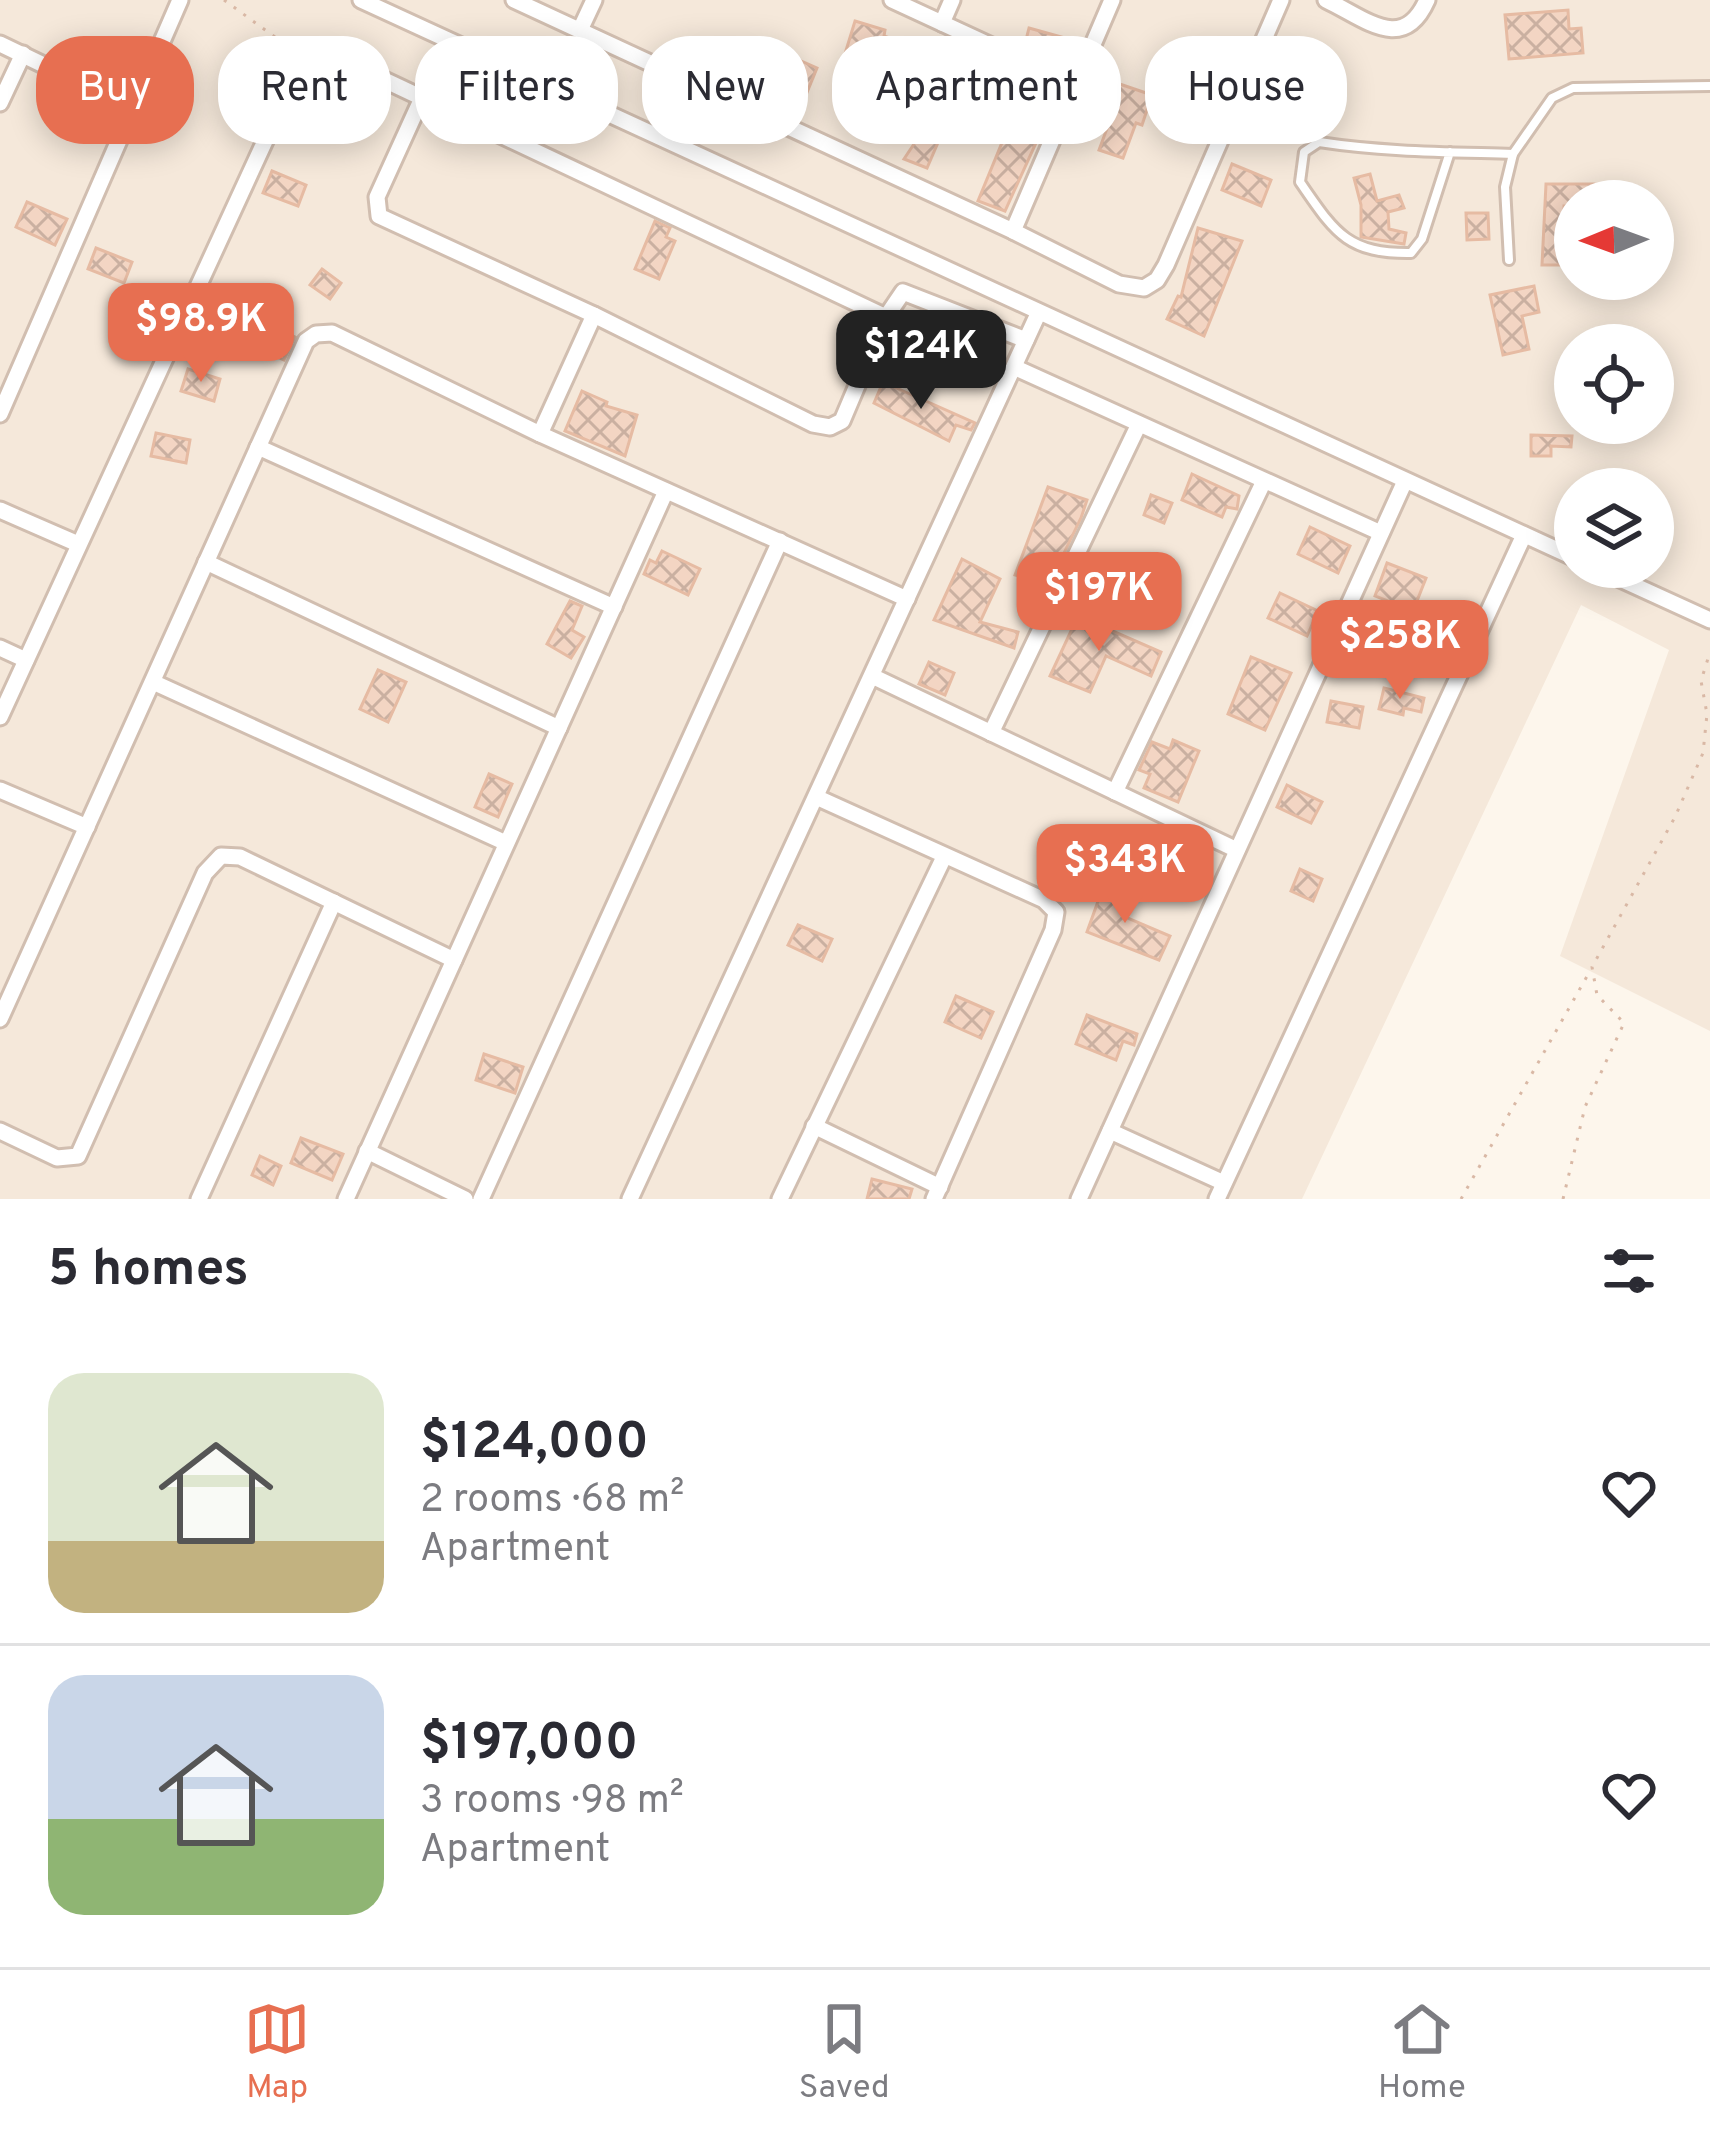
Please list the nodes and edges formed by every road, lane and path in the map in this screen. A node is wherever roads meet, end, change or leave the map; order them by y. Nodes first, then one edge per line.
1 (180, 0) edge
2 (224, 0) edge
3 (361, 0) edge
4 (514, 0) edge
5 (594, 0) edge
6 (892, 0) edge
7 (952, 0) edge
8 (1112, 0) edge
9 (1281, 0) edge
10 (1326, 0) edge
11 (1427, 0) edge
12 (942, 23) junction
13 (580, 30) junction
14 (165, 36) edge
15 (272, 36) edge
16 (970, 36) edge
17 (1097, 36) edge
18 (0, 44) edge
19 (23, 54) junction
20 (36, 60) edge
21 (1710, 86) edge
22 (0, 103) edge
23 (415, 113) edge
24 (120, 144) edge
25 (262, 144) edge
26 (519, 144) edge
27 (1050, 144) edge
28 (1450, 152) junction
29 (1513, 154) junction
30 (1013, 230) junction
31 (1509, 260) dead end
32 (1039, 314) junction
33 (594, 315) junction
34 (886, 317) junction
35 (1026, 340) junction
36 (1014, 367) junction
37 (0, 414) edge
38 (1139, 424) junction
39 (540, 434) junction
40 (258, 447) junction
41 (1264, 481) junction
42 (1405, 481) junction
43 (666, 491) junction
44 (0, 510) edge
45 (1381, 533) junction
46 (1524, 535) junction
47 (781, 541) junction
48 (78, 544) junction
49 (1554, 549) edge
50 (206, 562) junction
51 (1640, 588) edge
52 (907, 599) junction
53 (614, 607) junction
54 (1710, 620) edge
55 (0, 648) edge
56 (1710, 652) edge
57 (26, 661) junction
58 (872, 676) junction
59 (155, 683) junction
60 (0, 717) edge
61 (559, 728) junction
62 (992, 733) junction
63 (0, 790) edge
64 (1115, 792) junction
65 (816, 797) junction
66 (87, 827) junction
67 (506, 843) junction
68 (1237, 850) junction
69 (944, 856) junction
70 (334, 902) junction
71 (454, 960) junction
72 (1592, 967) junction
73 (0, 1019) edge
74 (814, 1126) junction
75 (0, 1131) edge
76 (1110, 1131) junction
77 (368, 1151) junction
78 (1221, 1191) edge
79 (937, 1193) edge
80 (199, 1199) edge
81 (346, 1199) edge
82 (465, 1199) edge
83 (481, 1199) edge
84 (630, 1199) edge
85 (781, 1199) edge
86 (1079, 1199) edge
87 (1461, 1199) edge
88 (1563, 1199) edge

1 - 14 street
2 - 15 path
3 - 32 street
4 - 13 street
5 - 13 street
6 - 12 street
7 - 12 street
8 - 17 street
9 - 30 street
10 - 11 street
12 - 16 street
13 - 30 street
18 - 19 street
19 - 20 street
19 - 22 street
21 - 29 lane
23 - 33 street
24 - 37 street
25 - 48 street
26 - 34 street
27 - 30 street
28 - 28 lane
28 - 29 lane
29 - 31 lane
32 - 35 street
32 - 42 street
33 - 34 street
33 - 39 street
34 - 35 street
35 - 36 street
36 - 38 street
36 - 52 street
38 - 41 street
38 - 62 street
39 - 40 street
39 - 43 street
40 - 50 street
40 - 53 street
41 - 45 street
41 - 64 street
42 - 45 street
42 - 46 street
43 - 47 street
43 - 53 street
44 - 48 street
45 - 68 street
46 - 49 street
46 - 78 street
47 - 52 street
47 - 83 street
48 - 57 street
50 - 59 street
50 - 61 street
51 - 54 street
52 - 58 street
53 - 61 street
55 - 57 street
56 - 72 path
57 - 60 street
58 - 62 street
58 - 65 street
59 - 66 street
59 - 67 street
61 - 67 street
62 - 64 street
63 - 66 street
64 - 68 street
65 - 69 street
65 - 84 street
66 - 73 street
67 - 71 street
68 - 76 street
69 - 74 street
69 - 79 street
70 - 71 street
70 - 75 street
70 - 80 street
71 - 77 street
72 - 87 path
72 - 88 path
74 - 79 street
74 - 85 street
76 - 78 street
76 - 86 street
77 - 81 street
77 - 82 street

